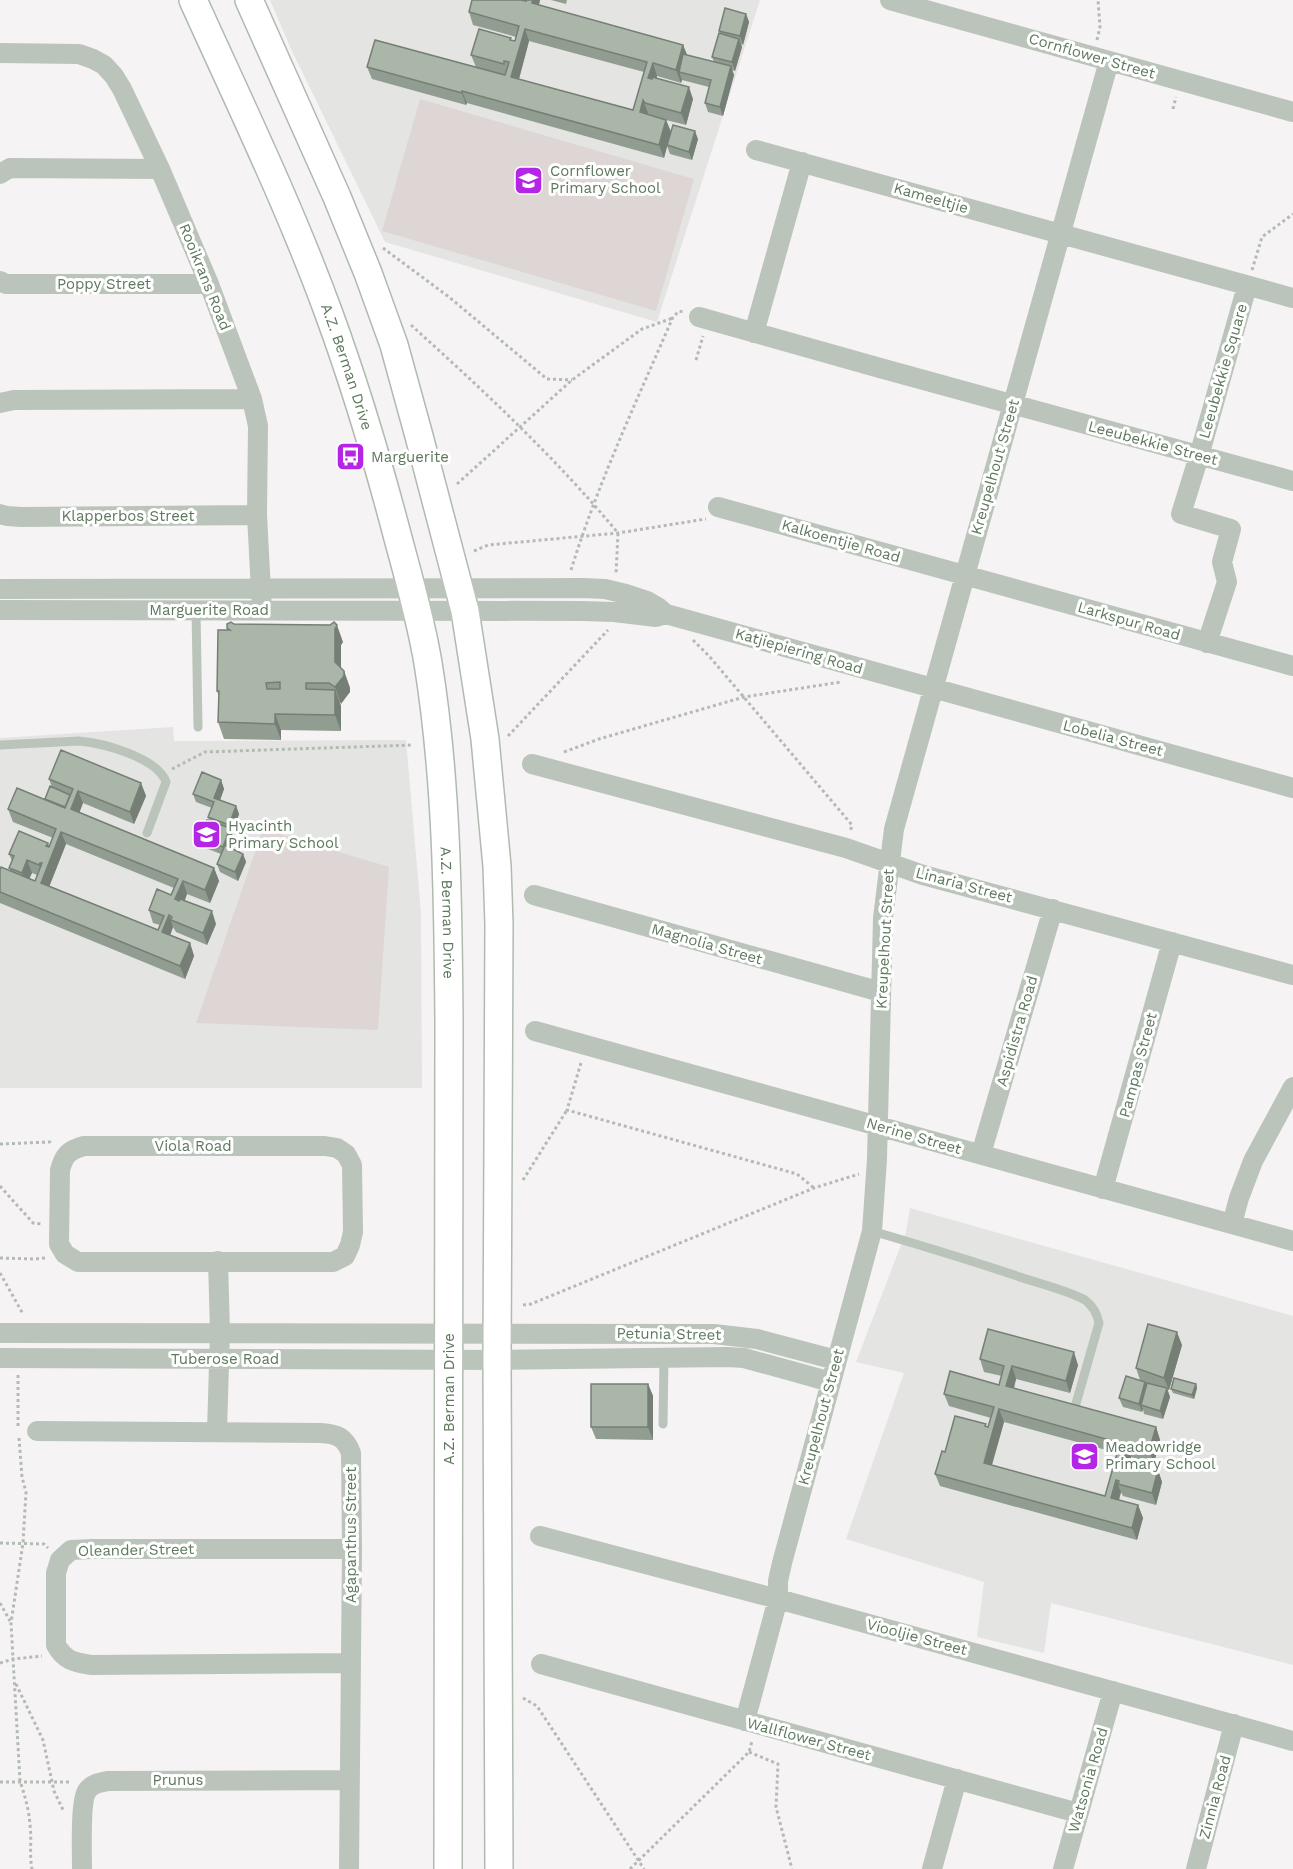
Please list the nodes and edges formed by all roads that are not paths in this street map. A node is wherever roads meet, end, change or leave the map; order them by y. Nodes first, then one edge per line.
1 (193, 0) edge
2 (249, 0) edge
3 (890, 0) edge
4 (0, 53) edge
5 (1101, 58) junction
6 (1293, 112) edge
7 (756, 150) dead end
8 (802, 162) junction
9 (160, 169) junction
10 (0, 174) edge
11 (1061, 234) junction
12 (0, 281) edge
13 (209, 284) junction
14 (1246, 286) junction
15 (1293, 298) edge
16 (704, 318) road end
17 (754, 333) junction
18 (252, 399) junction
19 (0, 403) edge
20 (1012, 404) junction
21 (1199, 456) junction
22 (1293, 481) edge
23 (718, 507) road end
24 (0, 514) edge
25 (257, 515) junction
26 (965, 574) junction
27 (260, 588) junction
28 (0, 589) edge
29 (414, 600) junction
30 (472, 604) junction
31 (0, 610) edge
32 (196, 610) junction
33 (262, 610) junction
34 (666, 614) junction
35 (1207, 643) junction
36 (1293, 666) edge
37 (933, 688) junction
38 (198, 727) dead end
39 (0, 745) edge
40 (532, 764) road end
41 (1293, 788) edge
42 (147, 833) dead end
43 (889, 864) junction
44 (534, 895) dead end
45 (1053, 909) junction
46 (1172, 942) junction
47 (1293, 975) edge
48 (881, 992) junction
49 (535, 1031) dead end
50 (1290, 1098) edge
51 (877, 1125) junction
52 (981, 1154) junction
53 (1103, 1189) junction
54 (1232, 1224) junction
55 (872, 1231) junction
56 (1293, 1241) edge
57 (218, 1261) junction
58 (220, 1332) junction
59 (0, 1333) edge
60 (449, 1346) junction
61 (498, 1346) junction
62 (664, 1357) junction
63 (0, 1358) edge
64 (219, 1359) junction
65 (836, 1360) junction
66 (831, 1382) junction
67 (1075, 1407) edge
68 (663, 1424) dead end
69 (37, 1431) dead end
70 (217, 1431) junction
71 (540, 1536) dead end
72 (352, 1549) junction
73 (778, 1599) junction
74 (350, 1663) junction
75 (541, 1664) dead end
76 (1113, 1691) junction
77 (745, 1721) junction
78 (1234, 1724) junction
79 (1293, 1741) edge
80 (957, 1779) junction
81 (350, 1780) junction
82 (1078, 1813) junction
83 (82, 1869) edge
84 (350, 1869) edge
85 (448, 1869) edge
86 (499, 1869) edge
87 (932, 1869) edge
88 (1063, 1869) edge
89 (1196, 1869) edge

1 - 29 main road, A.Z. Berman Drive
2 - 30 main road
3 - 5 street, Cornflower Street
4 - 9 street, Rooikrans Road
5 - 6 street, Cornflower Street
5 - 11 street, Kreupelhout Street
7 - 8 street, Kameeltjie
8 - 11 street, Kameeltjie
8 - 17 street
9 - 10 street
9 - 13 street, Rooikrans Road
11 - 14 street
11 - 20 street, Kreupelhout Street
12 - 13 street, Poppy Street
13 - 18 street, Rooikrans Road
14 - 15 street
14 - 21 street, Leeubekkie Square
16 - 17 street
17 - 20 street
18 - 19 street
18 - 25 street, Rooikrans Road
20 - 21 street, Leeubekkie Street
20 - 26 street, Kreupelhout Street
21 - 22 street, Leeubekkie Street
21 - 35 street, Leeubekkie Square
23 - 26 street, Kalkoentjie Road
24 - 25 street, Klapperbos Street
25 - 27 street, Rooikrans Road
26 - 35 street, Larkspur Road
26 - 37 street, Kreupelhout Street
27 - 28 street, Marguerite Road
27 - 29 street, Marguerite Road
27 - 33 street, Rooikrans Road
29 - 30 street
29 - 33 street, Marguerite Road
29 - 60 main road, A.Z. Berman Drive
30 - 34 street, Katjiepiering Road
30 - 34 street, Katjiepiering Road
30 - 61 main road
31 - 32 street, Marguerite Road
32 - 33 street, Marguerite Road
32 - 38 lane
34 - 37 street, Katjiepiering Road
35 - 36 street, Larkspur Road
37 - 41 street, Lobelia Street
37 - 43 street, Kreupelhout Street
39 - 42 lane
40 - 43 street, Linaria Street
43 - 45 street, Linaria Street
43 - 48 street, Kreupelhout Street
44 - 48 street, Magnolia Street
45 - 46 street, Linaria Street
45 - 52 street, Aspidistra Road
46 - 47 street, Linaria Street
46 - 53 street, Pampas Street
48 - 51 street, Kreupelhout Street
49 - 51 street, Nerine Street
50 - 54 street
51 - 52 street, Nerine Street
51 - 55 street, Kreupelhout Street
52 - 53 street, Nerine Street
53 - 54 street, Nerine Street
54 - 56 street, Nerine Street
55 - 65 street, Kreupelhout Street
55 - 67 lane
57 - 57 street, Viola Road
57 - 58 street
58 - 59 street, Tuberose Road
58 - 60 street, Tuberose Road
58 - 64 street
60 - 61 street
60 - 61 street
60 - 64 street, Tuberose Road
60 - 85 main road, A.Z. Berman Drive
61 - 62 street, Petunia Street
61 - 65 street, Petunia Street
61 - 86 main road
62 - 66 street, Petunia Street
62 - 68 lane
63 - 64 street, Tuberose Road
64 - 70 street
65 - 66 street, Kreupelhout Street
66 - 73 street, Kreupelhout Street
69 - 70 street, Agapanthus Street
70 - 72 street, Agapanthus Street
71 - 73 street, Viooljie Street
72 - 74 street, Agapanthus Street
72 - 74 street, Oleander Street
73 - 76 street, Viooljie Street
73 - 77 street, Kreupelhout Street
74 - 81 street, Agapanthus Street
75 - 77 street, Wallflower Street
76 - 78 street, Viooljie Street
76 - 82 street, Watsonia Road
77 - 80 street, Wallflower Street
78 - 79 street, Viooljie Street
78 - 89 street, Zinnia Road
80 - 82 street, Wallflower Street
80 - 87 street
81 - 83 street, Prunus
81 - 84 street, Agapanthus Street
82 - 88 street, Watsonia Road

